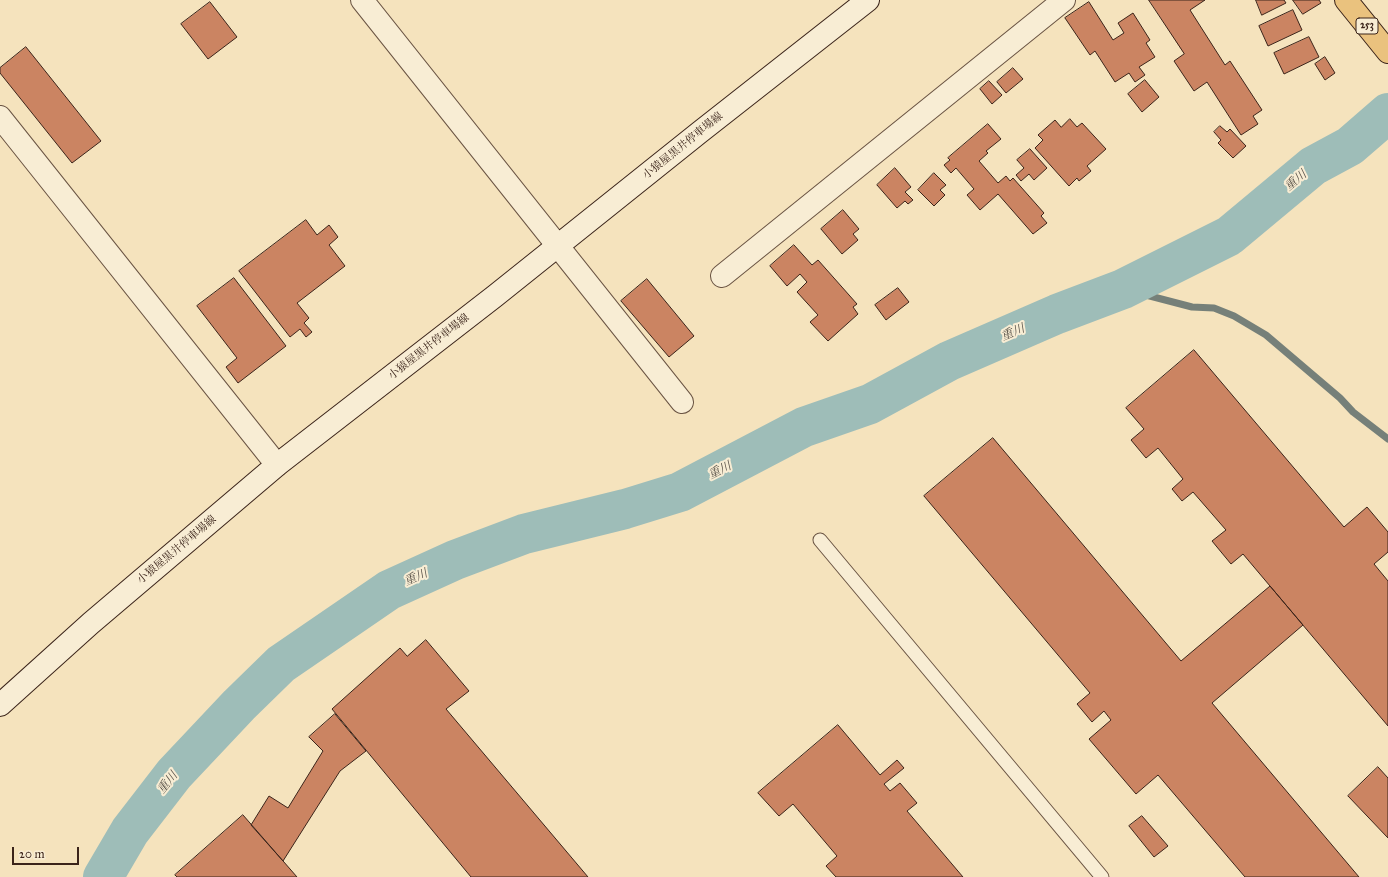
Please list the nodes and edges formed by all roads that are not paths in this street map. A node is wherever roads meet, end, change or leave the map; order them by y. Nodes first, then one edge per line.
1 (362, 0) edge
2 (868, 0) edge
3 (1064, 0) edge
4 (1346, 0) edge
5 (1388, 52) edge
6 (0, 117) edge
7 (558, 246) junction
8 (722, 276) dead end
9 (682, 402) dead end
10 (277, 465) junction
11 (820, 540) dead end
12 (0, 705) edge
13 (1102, 877) edge

1 - 7 street
2 - 7 street, 小猿屋黒井停車場線
3 - 8 street
4 - 5 highway, 253
6 - 10 street
7 - 9 street
7 - 10 street, 小猿屋黒井停車場線
10 - 12 street, 小猿屋黒井停車場線
11 - 13 lane

